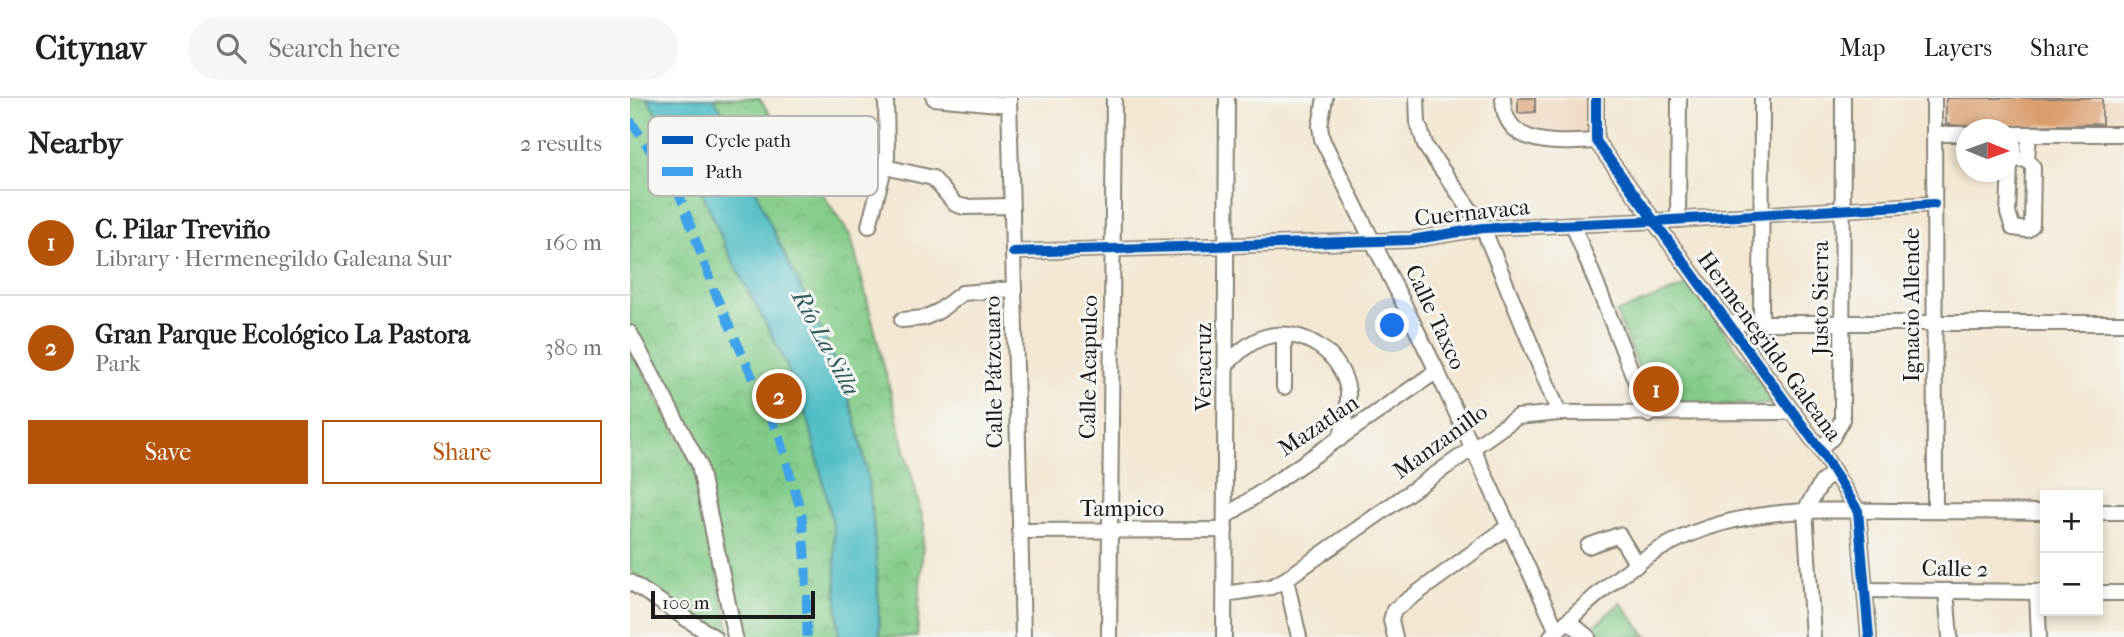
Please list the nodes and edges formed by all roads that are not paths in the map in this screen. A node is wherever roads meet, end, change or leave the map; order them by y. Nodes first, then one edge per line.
1 (886, 98) edge
2 (934, 98) edge
3 (1114, 98) edge
4 (1227, 98) edge
5 (1325, 98) edge
6 (1417, 98) edge
7 (1503, 98) edge
8 (1596, 98) edge
9 (1679, 98) edge
10 (1762, 98) edge
11 (1843, 98) edge
12 (1934, 98) edge
13 (1009, 102) edge
14 (1934, 134) junction
15 (1956, 134) edge
16 (2019, 134) edge
17 (2029, 134) junction
18 (2124, 134) edge
19 (1596, 141) junction
20 (2027, 159) dead end
21 (885, 167) junction
22 (878, 193) edge
23 (877, 196) edge
24 (1934, 204) junction
25 (1011, 206) junction
26 (1843, 209) junction
27 (1761, 214) junction
28 (1678, 220) junction
29 (1655, 222) junction
30 (1573, 225) junction
31 (869, 226) dead end
32 (1483, 228) junction
33 (1375, 242) junction
34 (1227, 246) junction
35 (1113, 249) junction
36 (1013, 253) junction
37 (1014, 289) junction
38 (902, 320) dead end
39 (1729, 323) junction
40 (1761, 323) junction
41 (1843, 323) junction
42 (1934, 323) junction
43 (2124, 323) edge
44 (630, 333) edge
45 (1284, 335) junction
46 (1226, 365) junction
47 (1437, 371) junction
48 (1284, 387) dead end
49 (1794, 412) junction
50 (1559, 413) junction
51 (1649, 415) junction
52 (1340, 439) junction
53 (1472, 448) junction
54 (1819, 448) junction
55 (1834, 472) junction
56 (1805, 510) junction
57 (1858, 511) junction
58 (1935, 511) junction
59 (2040, 512) edge
60 (2103, 512) edge
61 (2124, 512) edge
62 (1225, 524) junction
63 (1509, 526) junction
64 (1108, 530) junction
65 (1019, 531) junction
66 (1588, 546) dead end
67 (1637, 565) junction
68 (1286, 579) junction
69 (630, 582) edge
70 (1865, 590) junction
71 (1946, 591) junction
72 (2040, 592) edge
73 (2103, 593) edge
74 (2124, 593) edge
75 (1225, 594) junction
76 (2040, 614) edge
77 (1568, 621) junction
78 (1553, 634) edge
79 (714, 637) edge
80 (735, 637) edge
81 (1023, 637) edge
82 (1109, 637) edge
83 (1224, 637) edge
84 (1300, 637) edge
85 (1395, 637) edge
86 (1588, 637) edge
87 (1814, 637) edge
88 (1869, 637) edge
89 (1950, 637) edge
90 (2039, 637) edge

1 - 21 street
2 - 13 street, Calle Pátzcuaro
3 - 35 street, Calle Acapulco
4 - 34 street, Veracruz
5 - 33 street, Calle Taxco
6 - 32 street
7 - 19 street
8 - 19 street
9 - 28 street
10 - 27 street
11 - 26 street, Justo Sierra
12 - 14 street, Ignacio Allende
13 - 25 street, Calle Pátzcuaro
14 - 15 street
14 - 24 street, Ignacio Allende
16 - 17 street
17 - 18 street
17 - 20 street
19 - 29 street, Hermenegildo Galeana
21 - 22 street
21 - 25 street
23 - 31 street
24 - 26 street, Cuernavaca
24 - 42 street, Ignacio Allende
25 - 36 street, Calle Pátzcuaro
26 - 27 street, Cuernavaca
26 - 41 street, Justo Sierra
27 - 28 street, Cuernavaca
27 - 40 street
28 - 29 street, Cuernavaca
29 - 30 street, Cuernavaca
29 - 39 street, Hermenegildo Galeana
30 - 32 street, Cuernavaca
30 - 51 street
32 - 33 street, Cuernavaca
32 - 50 street
33 - 34 street, Cuernavaca
33 - 47 street, Calle Taxco
34 - 35 street, Cuernavaca
34 - 46 street, Veracruz
35 - 36 street, Cuernavaca
35 - 64 street, Calle Acapulco
36 - 37 street, Calle Pátzcuaro
37 - 38 street
37 - 65 street, Calle Pátzcuaro
39 - 40 street
39 - 49 street, Hermenegildo Galeana
40 - 41 street
41 - 42 street
41 - 54 street, Justo Sierra
42 - 43 street
42 - 58 street, Ignacio Allende
44 - 80 street
45 - 46 street
45 - 48 street
45 - 52 street
46 - 62 street, Veracruz
47 - 52 street, Mazatlan
47 - 53 street, Calle Taxco
49 - 51 street, Manzanillo
49 - 54 street, Hermenegildo Galeana
50 - 51 street, Manzanillo
50 - 53 street, Manzanillo
52 - 62 street, Mazatlan
53 - 63 street, Calle Taxco
53 - 68 street, Manzanillo
54 - 55 street, Hermenegildo Galeana
55 - 56 street
55 - 57 street, Hermenegildo Galeana
56 - 57 street
56 - 67 street
56 - 87 street
57 - 58 street
57 - 70 street
58 - 59 street
60 - 61 street
62 - 64 street, Tampico
62 - 75 street, Veracruz
63 - 78 street, Calle Taxco
63 - 85 street
64 - 65 street, Tampico
64 - 82 street, Calle Acapulco
65 - 81 street, Calle Pátzcuaro
66 - 67 street
67 - 77 street
68 - 75 street, Manzanillo
68 - 84 street
69 - 79 street
70 - 71 street, Calle 2
70 - 88 street
71 - 72 street, Calle 2
71 - 89 street
73 - 74 street
75 - 83 street, Veracruz
76 - 90 street
77 - 78 street
77 - 86 street

